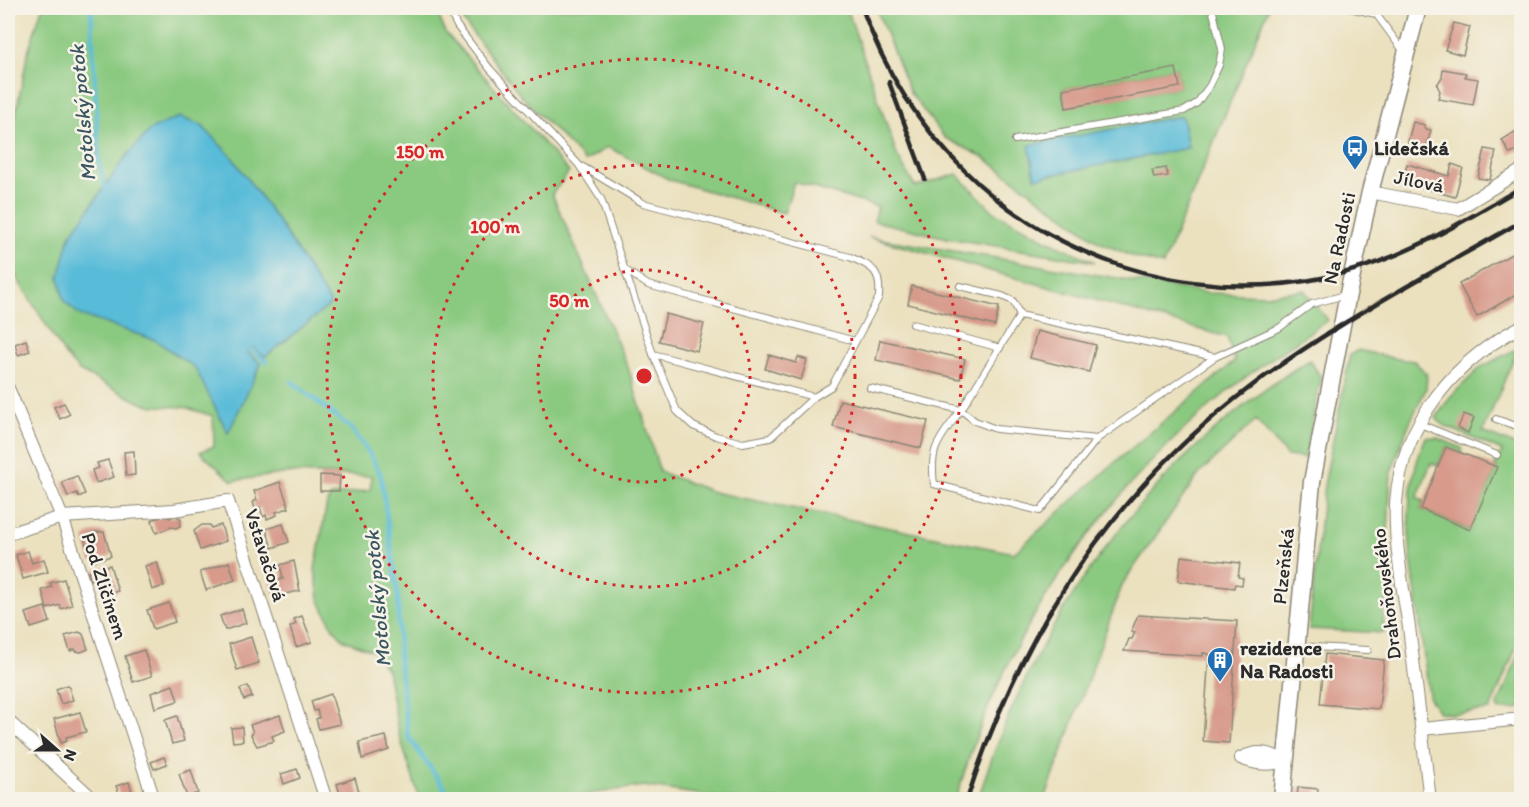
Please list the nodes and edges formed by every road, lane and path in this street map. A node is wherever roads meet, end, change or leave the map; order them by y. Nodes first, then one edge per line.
1 (448, 8) edge
2 (1212, 8) edge
3 (1350, 8) edge
4 (1383, 8) edge
5 (1418, 8) edge
6 (1376, 14) junction
7 (1405, 54) junction
8 (1015, 140) dead end
9 (579, 165) junction
10 (1521, 170) edge
11 (1370, 192) junction
12 (624, 269) junction
13 (960, 286) dead end
14 (1348, 294) junction
15 (1020, 315) junction
16 (913, 324) dead end
17 (1521, 326) edge
18 (1339, 339) joint
19 (855, 341) junction
20 (1000, 348) junction
21 (653, 354) junction
22 (1215, 357) junction
23 (8, 388) edge
24 (870, 388) dead end
25 (814, 397) junction
26 (961, 411) junction
27 (1496, 419) dead end
28 (1419, 423) junction
29 (1521, 428) edge
30 (1097, 439) junction
31 (1497, 455) dead end
32 (62, 517) junction
33 (8, 534) edge
34 (1296, 646) junction
35 (1368, 650) dead end
36 (1521, 719) edge
37 (8, 721) edge
38 (1422, 729) junction
39 (94, 800) edge
40 (154, 800) edge
41 (326, 800) edge
42 (1282, 800) edge
43 (1430, 800) edge

1 - 9 lane
2 - 8 lane
3 - 6 lane
4 - 6 lane
5 - 7 main road, Na Radosti
6 - 7 lane
7 - 11 main road, Na Radosti
9 - 12 lane
9 - 19 lane
10 - 11 street, Jílová
11 - 14 main road, Na Radosti
12 - 19 lane
12 - 21 lane
13 - 15 lane
14 - 18 main road, Na Radosti
14 - 22 lane
15 - 20 lane
15 - 22 lane
16 - 20 lane
17 - 28 street, Drahoňovského
18 - 34 main road, Plzeňská
19 - 25 lane
20 - 26 lane
21 - 25 lane
21 - 25 lane
22 - 30 lane
23 - 32 street, Pod Zličínem
24 - 26 lane
26 - 30 lane
26 - 30 lane
27 - 29 lane
28 - 31 lane
28 - 38 street, Drahoňovského
32 - 33 street, Vstavačová
32 - 40 street, Pod Zličínem
32 - 41 street, Vstavačová
34 - 35 lane
34 - 42 main road, Plzeňská
36 - 38 street
37 - 39 street
38 - 43 street, Drahoňovského

